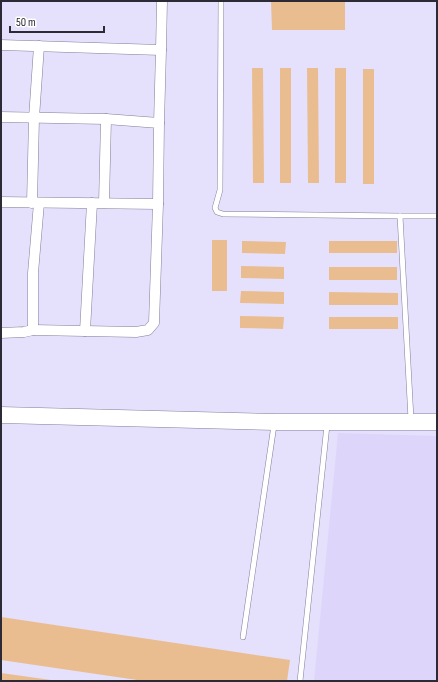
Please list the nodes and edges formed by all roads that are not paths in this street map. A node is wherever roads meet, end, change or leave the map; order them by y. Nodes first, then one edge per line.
1 (162, 1) edge
2 (221, 1) edge
3 (1, 45) edge
4 (39, 46) junction
5 (161, 50) junction
6 (1, 117) edge
7 (34, 118) junction
8 (106, 119) junction
9 (159, 123) junction
10 (1, 202) edge
11 (36, 203) junction
12 (92, 203) junction
13 (104, 203) junction
14 (158, 204) junction
15 (400, 216) junction
16 (437, 216) edge
17 (33, 330) junction
18 (86, 331) junction
19 (1, 332) edge
20 (1, 415) edge
21 (275, 422) junction
22 (328, 422) junction
23 (411, 422) junction
24 (437, 422) edge
25 (244, 636) dead end
26 (300, 681) edge

1 - 5 street
2 - 15 lane
3 - 4 street
4 - 5 street
4 - 7 street
5 - 9 street
6 - 7 street
7 - 8 street
7 - 11 street
8 - 9 street
8 - 13 street
9 - 14 street
10 - 11 street
11 - 12 street
11 - 17 street
12 - 13 street
12 - 18 street
13 - 14 street
14 - 18 street
15 - 16 lane
15 - 23 lane
17 - 18 street
17 - 19 street
20 - 21 main road
21 - 22 main road
21 - 25 lane
22 - 23 main road
22 - 26 lane
23 - 24 main road

